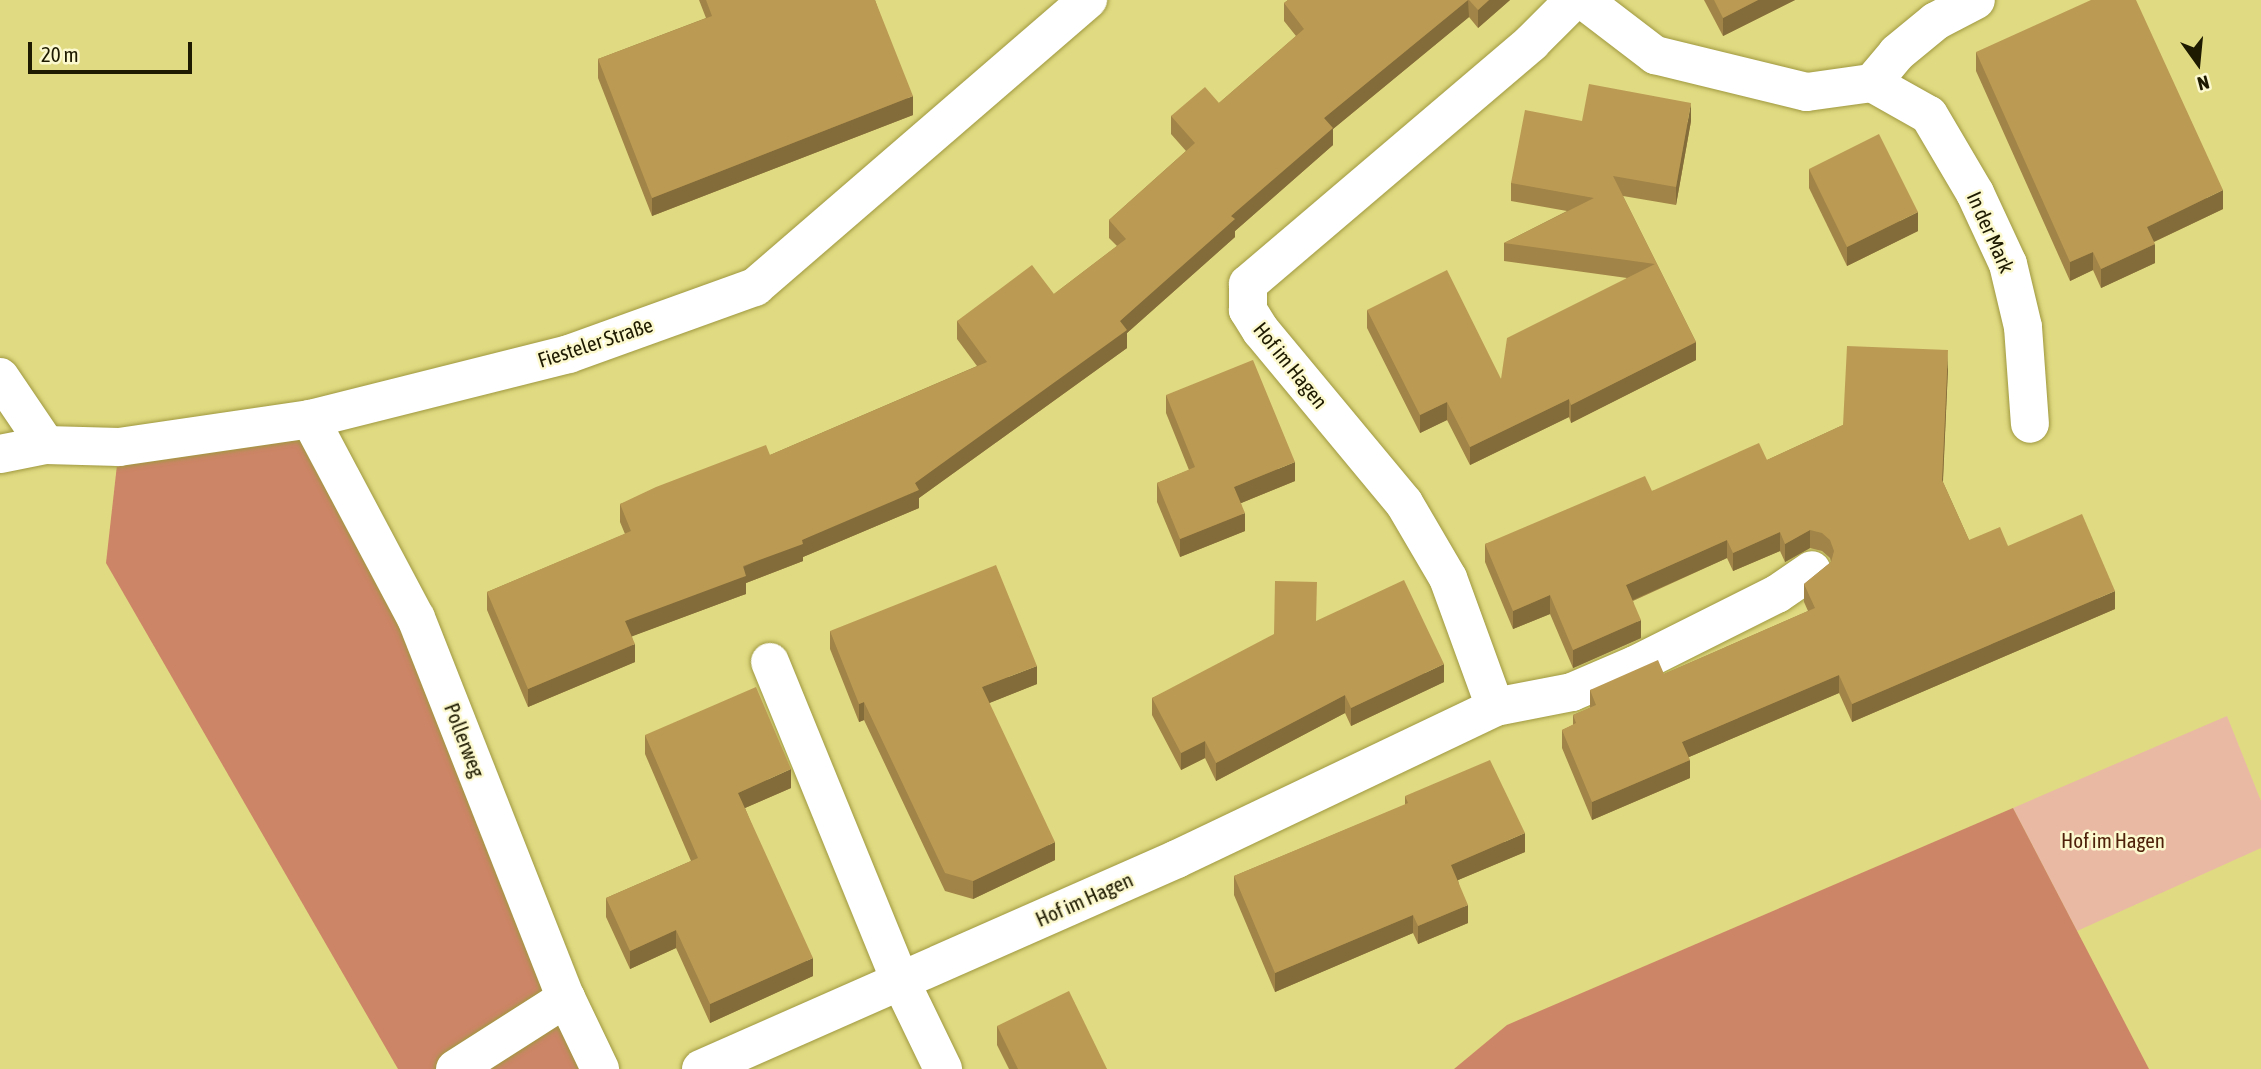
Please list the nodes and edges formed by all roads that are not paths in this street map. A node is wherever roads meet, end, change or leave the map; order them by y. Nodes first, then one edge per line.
1 (1088, 0) edge
2 (1574, 0) edge
3 (1583, 0) edge
4 (1976, 0) edge
5 (1872, 83) junction
6 (0, 377) edge
7 (310, 419) junction
8 (2030, 424) dead end
9 (46, 445) junction
10 (0, 454) edge
11 (1812, 570) dead end
12 (770, 662) dead end
13 (1495, 707) junction
14 (900, 980) junction
15 (566, 998) junction
16 (455, 1069) edge
17 (600, 1069) edge
18 (701, 1069) edge
19 (943, 1069) edge

1 - 7 street, Fiesteler Straße
2 - 13 street, Hof im Hagen
3 - 5 street
4 - 5 street
5 - 8 street, In der Mark
6 - 9 street
7 - 9 street, Fiesteler Straße
7 - 15 street, Pollerweg
9 - 10 street, Fiesteler Straße
11 - 13 street, Hof im Hagen
12 - 14 street
13 - 14 street, Hof im Hagen
14 - 18 street, Hof im Hagen
14 - 19 street
15 - 16 street
15 - 17 street, Pollerweg

